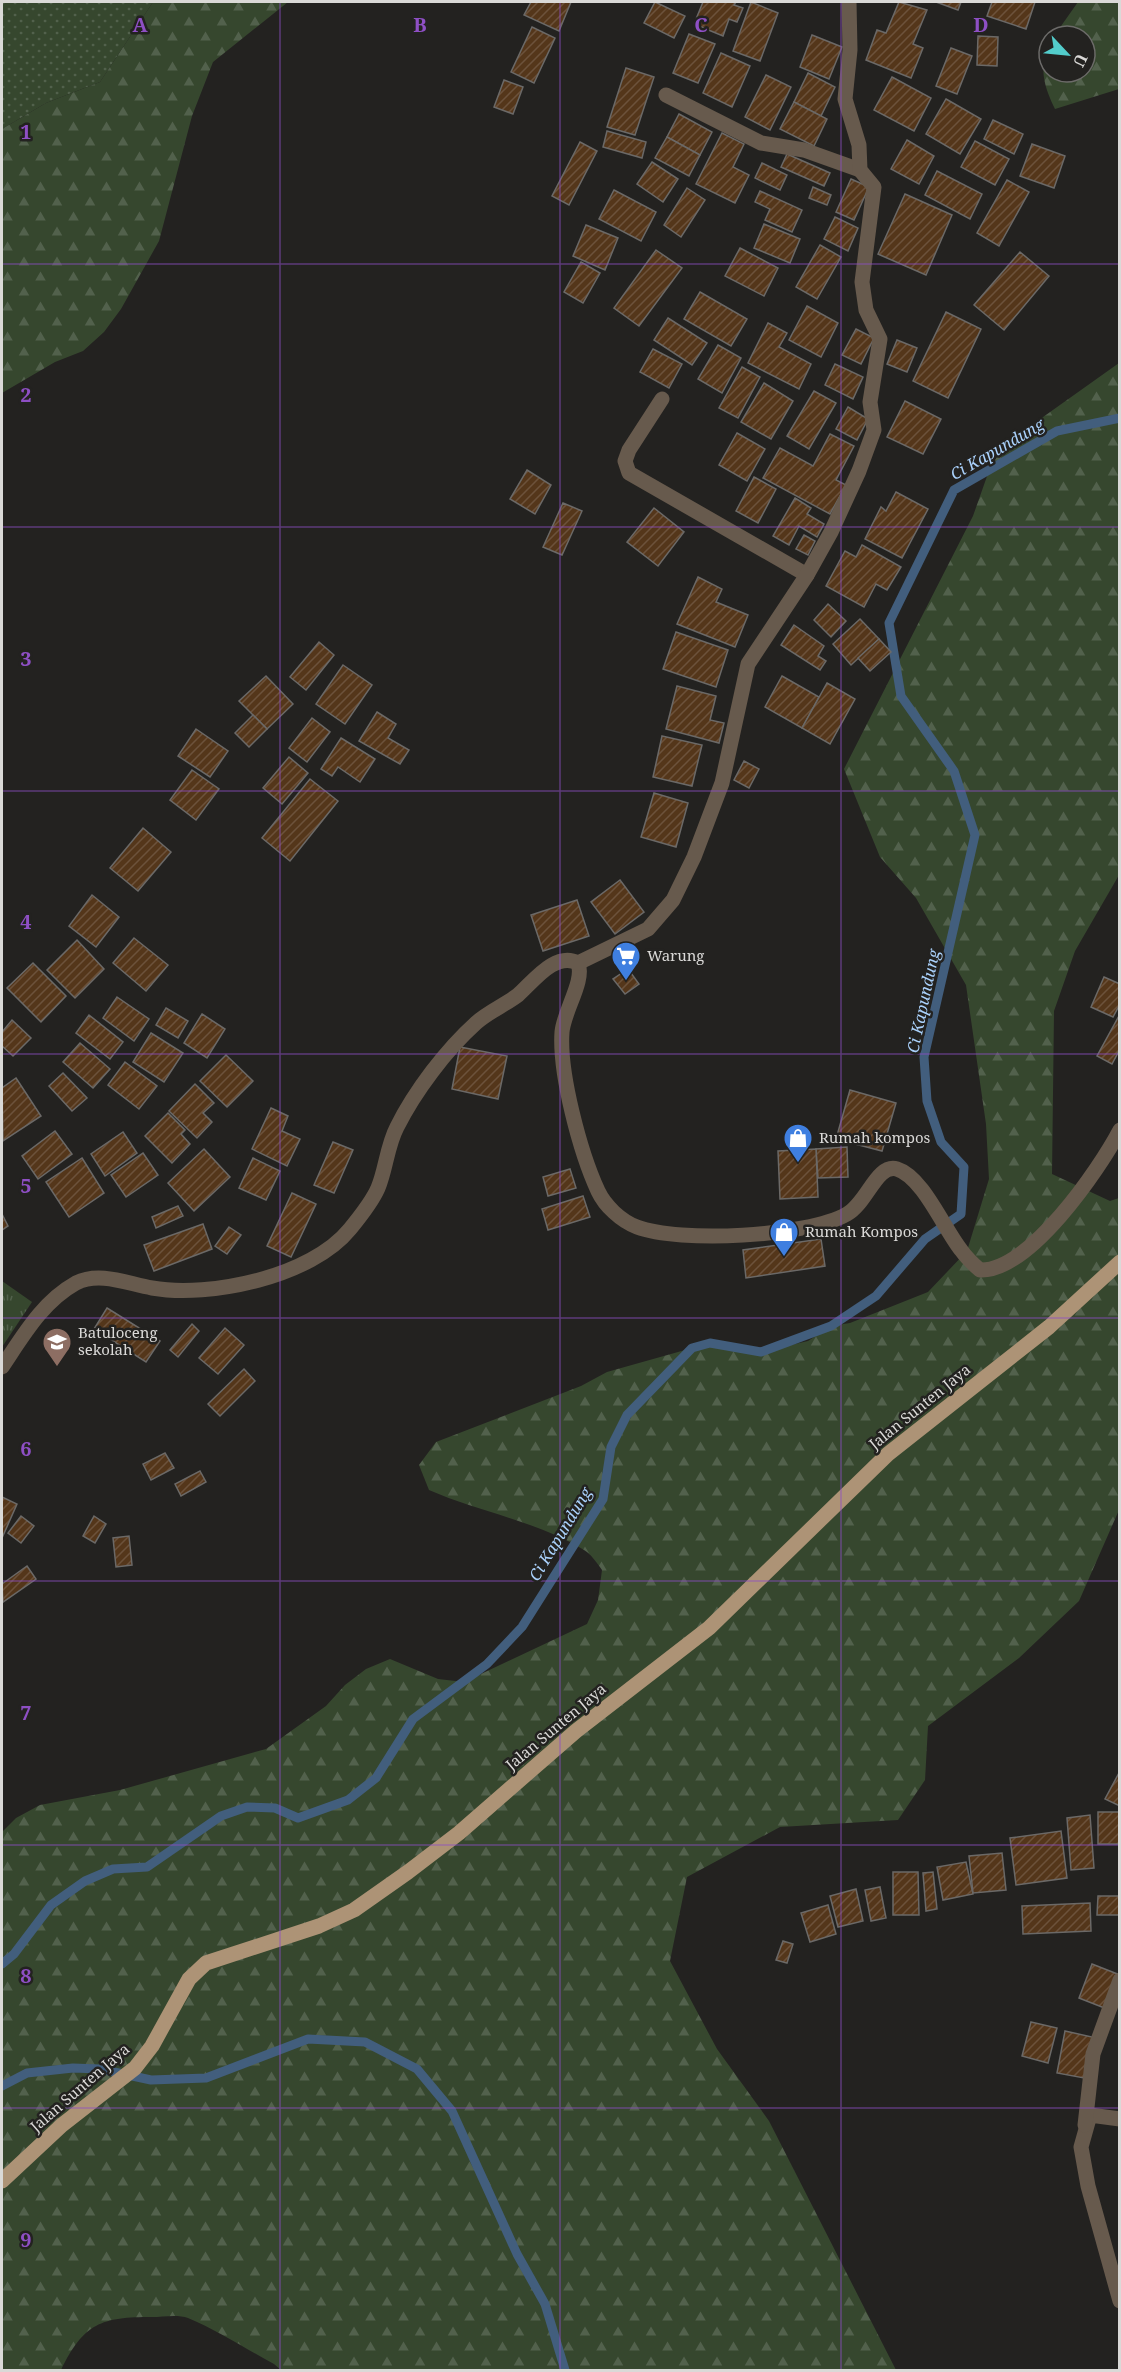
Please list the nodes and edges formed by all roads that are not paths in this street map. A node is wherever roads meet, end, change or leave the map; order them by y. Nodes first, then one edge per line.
1 (849, 2) edge
2 (666, 95) dead end
3 (860, 170) junction
4 (662, 399) dead end
5 (807, 575) junction
6 (578, 963) junction
7 (1119, 1130) edge
8 (1119, 1262) edge
9 (2, 1367) edge
10 (1119, 1980) edge
11 (1119, 2119) edge
12 (1084, 2128) junction
13 (2, 2181) edge
14 (1119, 2301) edge

1 - 3 street
2 - 3 street
3 - 5 street
4 - 5 street
5 - 6 street
6 - 7 street
6 - 9 street
8 - 13 main road, Jalan Sunten Jaya
10 - 12 street
11 - 12 street
12 - 14 street

